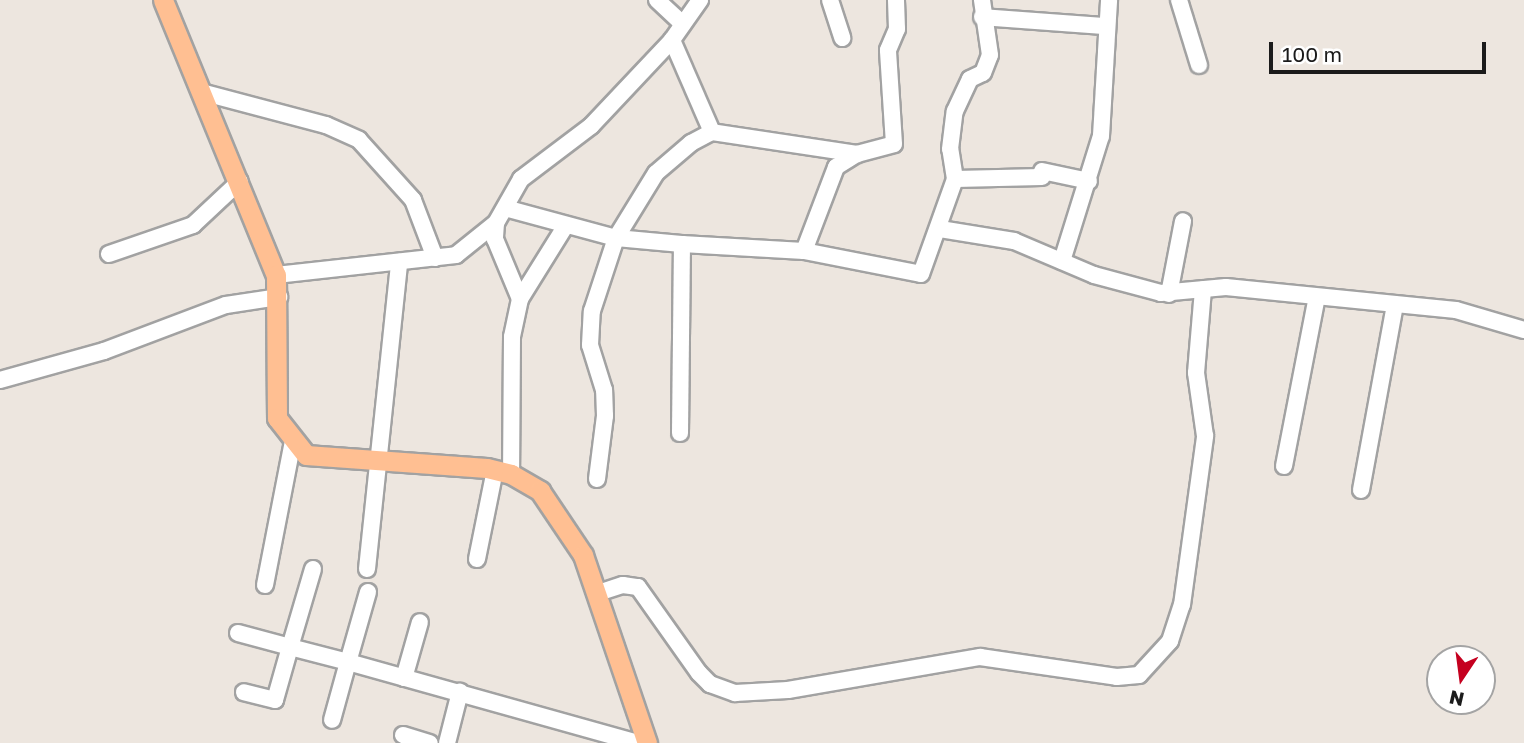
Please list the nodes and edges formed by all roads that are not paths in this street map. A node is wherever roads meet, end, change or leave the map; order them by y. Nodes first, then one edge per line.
1 (163, 0) edge
2 (657, 0) edge
3 (700, 0) edge
4 (830, 0) edge
5 (896, 0) edge
6 (1109, 0) edge
7 (1179, 0) edge
8 (982, 8) edge
9 (683, 24) junction
10 (1106, 26) junction
11 (842, 38) dead end
12 (672, 40) junction
13 (1199, 65) dead end
14 (201, 92) junction
15 (712, 132) junction
16 (857, 154) junction
17 (955, 179) junction
18 (240, 181) junction
19 (1089, 181) junction
20 (500, 216) junction
21 (1183, 221) dead end
22 (566, 225) junction
23 (940, 229) junction
24 (616, 238) junction
25 (682, 244) junction
26 (804, 251) junction
27 (109, 254) dead end
28 (435, 258) junction
29 (1062, 261) junction
30 (399, 262) junction
31 (274, 268) junction
32 (1203, 289) junction
33 (1169, 294) junction
34 (279, 297) junction
35 (1317, 297) junction
36 (520, 299) junction
37 (1395, 304) junction
38 (1524, 330) edge
39 (0, 380) edge
40 (680, 433) dead end
41 (293, 441) junction
42 (380, 460) junction
43 (1284, 466) dead end
44 (503, 472) junction
45 (597, 480) dead end
46 (1361, 490) dead end
47 (477, 559) dead end
48 (313, 569) dead end
49 (368, 569) dead end
50 (265, 585) dead end
51 (368, 592) dead end
52 (598, 593) junction
53 (420, 622) dead end
54 (238, 633) dead end
55 (290, 647) junction
56 (348, 662) junction
57 (404, 678) junction
58 (244, 692) dead end
59 (460, 692) junction
60 (332, 720) dead end
61 (403, 735) dead end
62 (430, 743) edge
63 (447, 743) edge
64 (638, 743) edge
65 (647, 743) edge

1 - 14 main road
2 - 9 street
3 - 9 street
4 - 11 street
5 - 16 street
6 - 10 street
7 - 13 street
8 - 10 street
8 - 17 street
9 - 12 street
10 - 19 street
12 - 15 street
12 - 20 street
14 - 18 main road
14 - 28 street
15 - 16 street
15 - 24 street
16 - 26 street
17 - 19 street
17 - 23 street
18 - 27 street
18 - 31 main road
19 - 29 street
20 - 22 street
20 - 28 street
20 - 36 street
21 - 33 street
22 - 24 street
22 - 36 street
23 - 26 street
23 - 29 street
24 - 25 street
24 - 45 street
25 - 26 street
25 - 40 street
28 - 30 street
29 - 33 street
30 - 31 street
30 - 42 street
31 - 34 main road
32 - 33 street
32 - 35 street
32 - 52 street
34 - 39 street
34 - 41 main road
35 - 37 street
35 - 43 street
36 - 44 street
37 - 38 street
37 - 46 street
41 - 42 main road
41 - 50 street
42 - 44 main road
42 - 49 street
44 - 47 street
44 - 52 main road
48 - 55 street
51 - 56 street
52 - 65 main road
53 - 57 street
54 - 55 street
55 - 56 street
55 - 58 street
56 - 57 street
56 - 60 street
57 - 59 street
59 - 63 street
59 - 64 street
61 - 62 street

